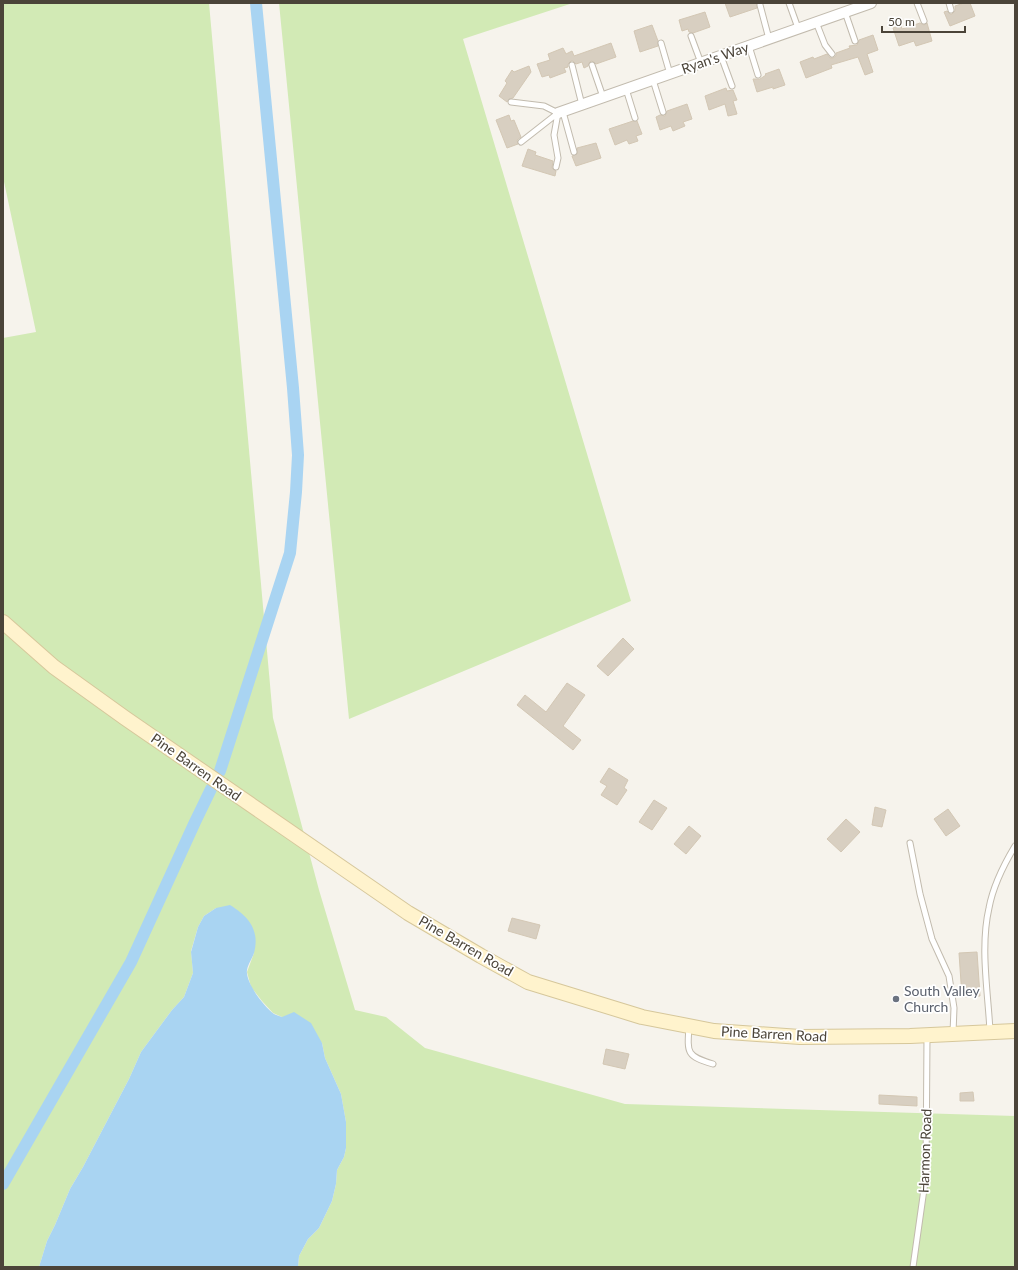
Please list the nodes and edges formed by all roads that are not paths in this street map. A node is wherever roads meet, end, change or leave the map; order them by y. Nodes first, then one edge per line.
1 (789, 3) edge
2 (918, 3) edge
3 (949, 3) edge
4 (866, 4) edge
5 (760, 5) dead end
6 (951, 10) dead end
7 (845, 12) junction
8 (924, 21) dead end
9 (816, 22) junction
10 (798, 28) junction
11 (691, 36) dead end
12 (769, 39) junction
13 (855, 41) dead end
14 (661, 43) dead end
15 (749, 46) junction
16 (832, 54) dead end
17 (721, 56) junction
18 (701, 63) junction
19 (572, 65) dead end
20 (592, 65) dead end
21 (670, 74) junction
22 (758, 75) dead end
23 (653, 80) junction
24 (732, 86) dead end
25 (626, 89) junction
26 (603, 97) junction
27 (511, 102) dead end
28 (582, 105) junction
29 (561, 112) junction
30 (663, 112) dead end
31 (635, 118) dead end
32 (521, 142) dead end
33 (574, 152) dead end
34 (556, 167) dead end
35 (3, 622) edge
36 (910, 843) dead end
37 (1015, 846) edge
38 (689, 1026) junction
39 (1015, 1031) edge
40 (990, 1032) junction
41 (953, 1034) junction
42 (927, 1035) junction
43 (714, 1064) dead end
44 (913, 1267) edge

1 - 10 lane
2 - 8 lane
3 - 6 lane
4 - 7 street, Ryan's Way
5 - 12 lane
7 - 9 street, Ryan's Way
7 - 13 lane
9 - 10 street, Ryan's Way
9 - 16 lane
10 - 12 street, Ryan's Way
11 - 18 lane
12 - 15 street, Ryan's Way
14 - 21 lane
15 - 17 street, Ryan's Way
15 - 22 lane
17 - 18 street, Ryan's Way
17 - 24 lane
18 - 21 street, Ryan's Way
19 - 28 lane
20 - 26 lane
21 - 23 street, Ryan's Way
23 - 25 street, Ryan's Way
23 - 30 lane
25 - 26 street, Ryan's Way
25 - 31 lane
26 - 28 street, Ryan's Way
27 - 29 lane
28 - 29 street, Ryan's Way
29 - 32 lane
29 - 33 lane
29 - 34 lane
35 - 38 main road, Pine Barren Road
36 - 41 lane
37 - 40 lane
38 - 42 main road, Pine Barren Road
38 - 43 lane
39 - 40 main road, Pine Barren Road
40 - 41 main road, Pine Barren Road
41 - 42 main road, Pine Barren Road
42 - 44 lane, Harmon Road

